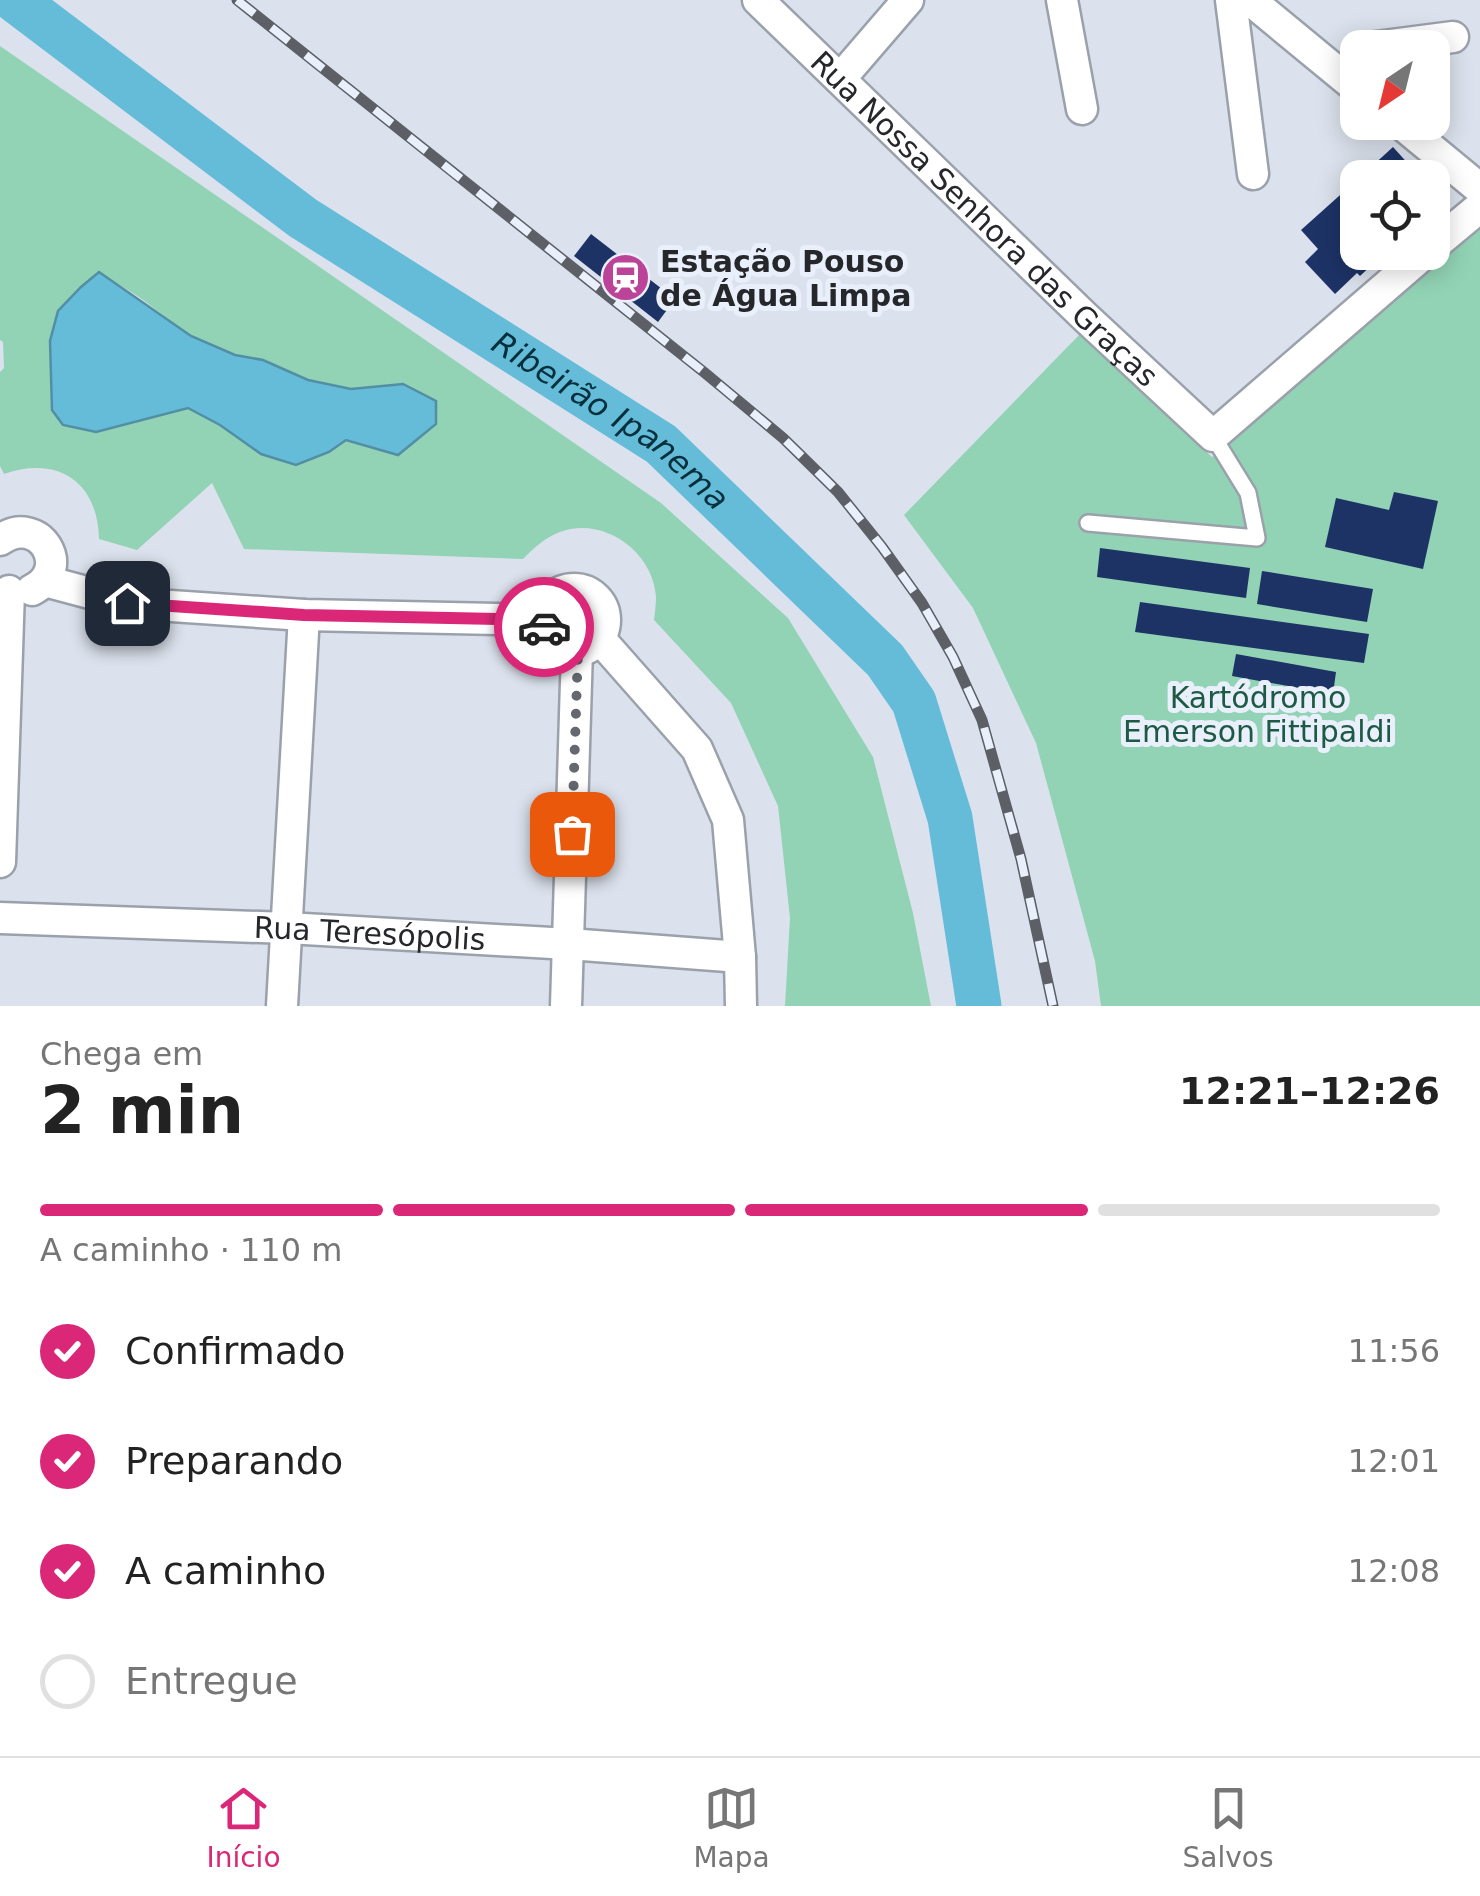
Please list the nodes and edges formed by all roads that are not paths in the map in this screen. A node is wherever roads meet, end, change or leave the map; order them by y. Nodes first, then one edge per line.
1 (758, 0) edge
2 (908, 0) edge
3 (1062, 0) edge
4 (1231, 0) edge
5 (1250, 0) edge
6 (1450, 36) edge
7 (1453, 36) dead end
8 (1340, 51) edge
9 (1315, 54) junction
10 (1340, 74) edge
11 (840, 79) junction
12 (1082, 109) dead end
13 (1421, 140) edge
14 (1254, 174) dead end
15 (1480, 188) edge
16 (1480, 206) edge
17 (1450, 232) edge
18 (1405, 270) edge
19 (1213, 436) junction
20 (1088, 523) dead end
21 (0, 540) edge
22 (46, 581) junction
23 (4, 588) edge
24 (304, 615) junction
25 (542, 620) junction
26 (588, 644) junction
27 (0, 862) edge
28 (0, 918) edge
29 (287, 928) junction
30 (569, 944) junction
31 (740, 957) junction
32 (282, 1006) edge
33 (566, 1006) edge
34 (741, 1006) edge

1 - 11 street, Rua Nossa Senhora das Graças
2 - 11 street
3 - 12 street
4 - 14 street
5 - 9 street
6 - 7 street
8 - 9 street
9 - 10 street
11 - 19 street, Rua Nossa Senhora das Graças
13 - 15 street
16 - 17 street
18 - 19 street
19 - 20 lane
21 - 22 street
22 - 23 street
22 - 24 street
23 - 27 street
24 - 25 street
24 - 29 street
25 - 26 street
25 - 26 street
26 - 30 street
26 - 31 street
28 - 29 street, Rua Teresópolis
29 - 30 street, Rua Teresópolis
29 - 32 street
30 - 31 street, Rua Teresópolis
30 - 33 street
31 - 34 street

